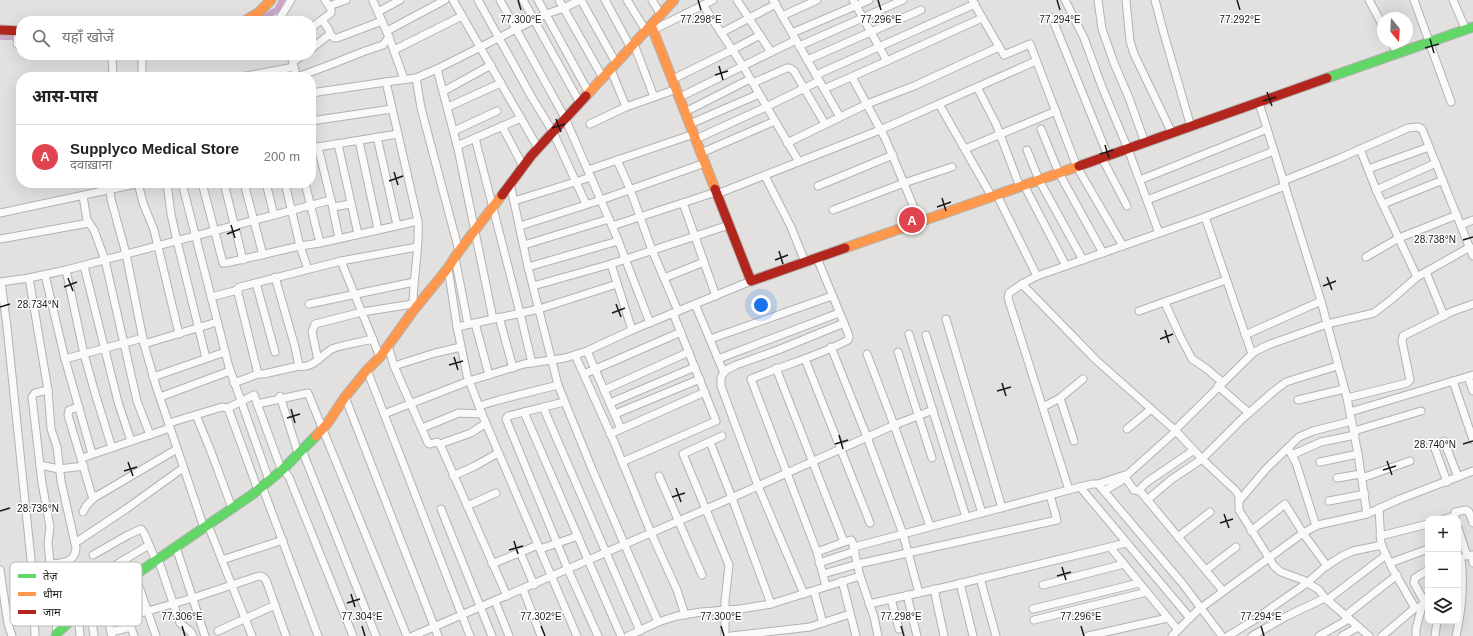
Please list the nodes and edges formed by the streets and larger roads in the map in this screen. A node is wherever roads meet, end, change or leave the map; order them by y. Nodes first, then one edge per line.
1 (291, 0) edge
2 (346, 0) edge
3 (400, 0) edge
4 (445, 0) edge
5 (453, 0) edge
6 (478, 0) edge
7 (500, 0) edge
8 (523, 0) edge
9 (538, 0) edge
10 (559, 0) edge
11 (581, 0) edge
12 (605, 0) edge
13 (627, 0) edge
14 (652, 0) edge
15 (674, 0) edge
16 (713, 0) edge
17 (737, 0) edge
18 (817, 0) edge
19 (869, 0) edge
20 (904, 0) edge
21 (1065, 0) edge
22 (1098, 0) edge
23 (1126, 0) edge
24 (1155, 0) edge
25 (1369, 0) edge
26 (1414, 0) edge
27 (1454, 0) edge
28 (268, 1) edge
29 (373, 1) edge
30 (774, 2) edge
31 (973, 2) edge
32 (327, 3) edge
33 (855, 3) edge
34 (703, 5) junction
35 (564, 8) junction
36 (921, 10) dead end
37 (378, 12) junction
38 (546, 14) junction
39 (661, 15) junction
40 (1377, 15) edge
41 (254, 16) edge
42 (281, 16) edge
43 (462, 16) junction
44 (782, 16) junction
45 (749, 18) junction
46 (863, 18) junction
47 (982, 18) junction
48 (1052, 18) dead end
49 (322, 20) junction
50 (382, 21) junction
51 (535, 21) junction
52 (316, 24) edge
53 (650, 29) junction
54 (1469, 29) edge
55 (0, 30) edge
56 (516, 30) junction
57 (870, 32) junction
58 (721, 33) junction
59 (792, 33) junction
60 (330, 34) junction
61 (388, 34) junction
62 (760, 35) junction
63 (16, 36) edge
64 (499, 39) junction
65 (798, 43) junction
66 (1430, 43) junction
67 (316, 45) edge
68 (632, 46) junction
69 (879, 47) junction
70 (1000, 47) junction
71 (481, 48) junction
72 (1394, 48) edge
73 (394, 50) junction
74 (732, 50) junction
75 (771, 52) junction
76 (1398, 54) junction
77 (112, 60) edge
78 (142, 60) edge
79 (807, 60) junction
80 (293, 61) edge
81 (887, 61) junction
82 (1036, 61) junction
83 (491, 65) junction
84 (614, 66) junction
85 (743, 66) junction
86 (437, 69) junction
87 (113, 72) edge
88 (142, 72) edge
89 (257, 72) edge
90 (296, 72) edge
91 (311, 72) edge
92 (852, 77) junction
93 (416, 78) junction
94 (603, 78) junction
95 (817, 78) junction
96 (404, 79) junction
97 (673, 79) junction
98 (751, 81) junction
99 (386, 82) junction
100 (501, 82) junction
101 (977, 87) junction
102 (804, 88) junction
103 (824, 89) junction
104 (444, 91) junction
105 (316, 93) edge
106 (589, 93) junction
107 (678, 93) junction
108 (759, 94) junction
109 (654, 97) junction
110 (580, 102) junction
111 (1451, 102) dead end
112 (1260, 103) junction
113 (867, 104) junction
114 (939, 104) junction
115 (448, 107) junction
116 (626, 107) junction
117 (766, 107) junction
118 (392, 109) junction
119 (497, 111) dead end
120 (1056, 111) junction
121 (685, 112) junction
122 (840, 116) junction
123 (521, 118) junction
124 (566, 118) junction
125 (316, 120) edge
126 (775, 121) junction
127 (590, 124) dead end
128 (690, 124) junction
129 (825, 124) junction
130 (502, 126) junction
131 (1191, 127) junction
132 (1041, 129) dead end
133 (1268, 129) junction
134 (454, 130) junction
135 (880, 130) junction
136 (553, 132) junction
137 (1172, 133) junction
138 (398, 134) junction
139 (1000, 135) junction
140 (695, 136) junction
141 (377, 137) junction
142 (475, 138) junction
143 (359, 140) junction
144 (788, 143) junction
145 (1146, 143) junction
146 (338, 144) junction
147 (457, 146) junction
148 (1429, 147) junction
149 (316, 148) edge
150 (538, 148) junction
151 (965, 149) junction
152 (1128, 149) junction
153 (1360, 149) junction
154 (1027, 150) dead end
155 (316, 151) edge
156 (1274, 151) junction
157 (702, 153) junction
158 (893, 155) junction
159 (1105, 157) junction
160 (617, 160) junction
161 (800, 162) junction
162 (705, 163) junction
163 (1436, 163) junction
164 (523, 166) junction
165 (952, 167) dead end
166 (1077, 167) junction
167 (1368, 169) junction
168 (589, 173) junction
169 (1059, 173) junction
170 (765, 176) junction
171 (1039, 180) junction
172 (1140, 180) junction
173 (1443, 180) junction
174 (576, 181) junction
175 (510, 183) junction
176 (904, 183) junction
177 (1284, 183) junction
178 (818, 186) dead end
179 (1022, 186) junction
180 (104, 188) edge
181 (110, 188) edge
182 (141, 188) edge
183 (168, 188) edge
184 (183, 188) edge
185 (203, 188) edge
186 (225, 188) edge
187 (245, 188) edge
188 (267, 188) edge
189 (286, 188) edge
190 (306, 188) edge
191 (630, 189) junction
192 (1376, 190) junction
193 (717, 193) junction
194 (82, 196) junction
195 (994, 196) junction
196 (601, 200) junction
197 (1147, 200) junction
198 (514, 201) junction
199 (683, 203) junction
200 (332, 204) junction
201 (351, 204) junction
202 (586, 204) junction
203 (1383, 204) junction
204 (310, 206) junction
205 (1127, 206) dead end
206 (493, 207) junction
207 (291, 210) junction
208 (833, 210) dead end
209 (0, 213) edge
210 (274, 215) junction
211 (1457, 215) junction
212 (640, 217) junction
213 (1205, 217) junction
214 (609, 219) junction
215 (254, 220) junction
216 (1473, 220) edge
217 (418, 221) junction
218 (920, 222) junction
219 (89, 223) junction
220 (235, 225) junction
221 (397, 225) junction
222 (729, 225) junction
223 (1461, 225) junction
224 (520, 226) junction
225 (612, 226) junction
226 (378, 229) junction
227 (475, 230) junction
228 (214, 231) junction
229 (1159, 233) junction
230 (358, 234) junction
231 (197, 236) junction
232 (695, 236) junction
233 (339, 238) junction
234 (1399, 238) junction
235 (0, 239) edge
236 (177, 241) junction
237 (618, 241) junction
238 (320, 243) junction
239 (524, 245) junction
240 (158, 246) junction
241 (300, 246) junction
242 (1123, 246) junction
243 (417, 247) junction
244 (1470, 247) junction
245 (652, 250) junction
246 (1103, 253) junction
247 (126, 254) junction
248 (457, 254) junction
249 (263, 255) junction
250 (1473, 256) edge
251 (1366, 257) dead end
252 (816, 258) junction
253 (625, 259) junction
254 (105, 260) junction
255 (243, 260) junction
256 (1083, 260) junction
257 (341, 261) junction
258 (704, 262) junction
259 (805, 262) junction
260 (611, 264) junction
261 (84, 266) junction
262 (1066, 266) junction
263 (528, 267) junction
264 (448, 268) junction
265 (308, 269) junction
266 (66, 270) junction
267 (1426, 272) junction
268 (45, 275) junction
269 (1037, 276) junction
270 (275, 277) junction
271 (1417, 277) junction
272 (30, 278) junction
273 (664, 278) junction
274 (1226, 280) junction
275 (751, 281) junction
276 (0, 282) edge
277 (414, 282) junction
278 (256, 283) junction
279 (617, 284) junction
280 (1022, 284) junction
281 (533, 286) junction
282 (238, 290) junction
283 (355, 294) junction
284 (716, 296) junction
285 (832, 296) junction
286 (211, 297) junction
287 (1321, 301) junction
288 (1165, 303) junction
289 (309, 304) dead end
290 (695, 304) junction
291 (1473, 304) edge
292 (413, 307) junction
293 (539, 309) junction
294 (1140, 311) dead end
295 (362, 312) junction
296 (676, 312) junction
297 (520, 313) junction
298 (839, 313) junction
299 (1444, 316) junction
300 (496, 318) junction
301 (946, 319) dead end
302 (217, 322) junction
303 (472, 323) junction
304 (650, 323) junction
305 (844, 323) junction
306 (1327, 324) junction
307 (456, 327) junction
308 (198, 328) junction
309 (632, 330) junction
310 (681, 332) junction
311 (179, 334) junction
312 (909, 334) dead end
313 (926, 335) dead end
314 (1245, 335) junction
315 (373, 339) junction
316 (710, 339) junction
317 (144, 341) junction
318 (123, 344) junction
319 (388, 346) junction
320 (461, 347) junction
321 (831, 347) junction
322 (104, 348) junction
323 (587, 351) junction
324 (225, 352) junction
325 (275, 352) dead end
326 (689, 352) junction
327 (898, 352) dead end
328 (84, 354) junction
329 (867, 354) dead end
330 (1252, 354) junction
331 (575, 355) junction
332 (380, 357) junction
333 (206, 358) junction
334 (65, 359) junction
335 (718, 359) junction
336 (805, 359) junction
337 (318, 360) junction
338 (552, 360) junction
339 (532, 363) junction
340 (299, 366) junction
341 (394, 366) junction
342 (1337, 366) junction
343 (695, 367) junction
344 (513, 368) junction
345 (776, 368) junction
346 (367, 370) junction
347 (595, 370) junction
348 (230, 371) junction
349 (724, 373) junction
350 (258, 374) junction
351 (584, 374) junction
352 (489, 375) junction
353 (1471, 376) edge
354 (153, 377) junction
355 (700, 379) junction
356 (1083, 379) dead end
357 (469, 381) junction
358 (1453, 382) junction
359 (234, 383) junction
360 (1220, 384) junction
361 (558, 385) junction
362 (1344, 389) junction
363 (48, 390) junction
364 (604, 390) junction
365 (1473, 391) edge
366 (705, 392) junction
367 (160, 397) junction
368 (280, 397) junction
369 (345, 397) junction
370 (1060, 398) junction
371 (1347, 398) junction
372 (240, 400) junction
373 (1298, 400) dead end
374 (564, 402) junction
375 (610, 403) junction
376 (257, 404) junction
377 (411, 404) junction
378 (479, 406) junction
379 (79, 407) junction
380 (543, 407) junction
381 (1043, 407) junction
382 (228, 408) junction
383 (1151, 409) junction
384 (933, 410) junction
385 (1421, 411) dead end
386 (524, 412) junction
387 (1350, 412) junction
388 (1249, 413) junction
389 (384, 414) junction
390 (482, 414) junction
391 (615, 414) junction
392 (196, 415) junction
393 (918, 415) junction
394 (1352, 421) junction
395 (486, 423) junction
396 (170, 425) junction
397 (894, 425) junction
398 (422, 428) junction
399 (621, 429) junction
400 (1127, 429) dead end
401 (322, 430) junction
402 (1175, 430) junction
403 (1354, 433) junction
404 (150, 434) junction
405 (610, 434) junction
406 (722, 436) dead end
407 (868, 437) junction
408 (1473, 440) edge
409 (131, 441) junction
410 (1074, 441) dead end
411 (1444, 441) dead end
412 (710, 442) junction
413 (440, 444) junction
414 (1434, 446) dead end
415 (112, 448) junction
416 (1288, 448) junction
417 (177, 449) junction
418 (840, 449) junction
419 (1194, 450) junction
420 (300, 452) junction
421 (498, 453) junction
422 (92, 454) junction
423 (1358, 454) junction
424 (1292, 455) junction
425 (82, 458) junction
426 (932, 458) dead end
427 (1202, 459) junction
428 (1410, 461) dead end
429 (622, 462) junction
430 (812, 462) junction
431 (1320, 462) dead end
432 (40, 465) junction
433 (84, 466) junction
434 (183, 468) junction
435 (60, 469) junction
436 (282, 470) junction
437 (1473, 472) edge
438 (786, 474) junction
439 (453, 476) junction
440 (659, 476) dead end
441 (1362, 476) junction
442 (1125, 477) junction
443 (1458, 477) junction
444 (1337, 478) dead end
445 (1447, 482) junction
446 (1098, 484) junction
447 (263, 485) junction
448 (758, 486) junction
449 (1080, 487) junction
450 (1069, 490) junction
451 (1104, 491) junction
452 (1140, 492) junction
453 (496, 493) dead end
454 (1365, 494) junction
455 (1050, 495) junction
456 (95, 497) junction
457 (732, 498) junction
458 (1147, 500) junction
459 (1238, 501) junction
460 (1329, 501) dead end
461 (467, 506) junction
462 (232, 508) junction
463 (1002, 508) junction
464 (1379, 508) junction
465 (441, 509) dead end
466 (705, 510) junction
467 (83, 512) dead end
468 (1210, 512) dead end
469 (982, 513) junction
470 (1367, 514) junction
471 (1455, 516) edge
472 (966, 517) junction
473 (678, 521) junction
474 (870, 523) dead end
475 (1473, 523) edge
476 (1425, 525) edge
477 (206, 526) junction
478 (930, 526) junction
479 (1316, 526) junction
480 (1251, 531) junction
481 (651, 533) junction
482 (1303, 533) junction
483 (903, 534) junction
484 (578, 536) junction
485 (1380, 536) junction
486 (1178, 537) junction
487 (283, 540) junction
488 (844, 542) junction
489 (1126, 542) junction
490 (1461, 542) edge
491 (74, 543) junction
492 (558, 544) junction
493 (624, 544) junction
494 (149, 545) junction
495 (1382, 546) junction
496 (176, 547) junction
497 (539, 547) junction
498 (1110, 547) junction
499 (1236, 547) dead end
500 (855, 549) junction
501 (1425, 550) edge
502 (520, 552) junction
503 (605, 552) junction
504 (816, 552) junction
505 (908, 553) junction
506 (93, 554) dead end
507 (1386, 555) junction
508 (1466, 556) edge
509 (1269, 558) junction
510 (157, 560) junction
511 (222, 560) junction
512 (588, 560) junction
513 (31, 562) edge
514 (50, 562) edge
515 (64, 562) edge
516 (120, 562) edge
517 (819, 563) junction
518 (1390, 563) junction
519 (1473, 563) edge
520 (492, 564) junction
521 (858, 564) junction
522 (1124, 564) junction
523 (1327, 566) junction
524 (568, 569) junction
525 (0, 570) edge
526 (142, 570) edge
527 (1206, 570) junction
528 (1425, 572) edge
529 (823, 574) junction
530 (702, 575) dead end
531 (1397, 575) junction
532 (860, 576) junction
533 (552, 577) junction
534 (980, 578) junction
535 (842, 581) junction
536 (960, 583) junction
537 (1139, 583) junction
538 (1307, 583) junction
539 (233, 585) junction
540 (534, 585) junction
541 (1043, 585) dead end
542 (826, 586) junction
543 (934, 589) junction
544 (523, 590) junction
545 (814, 591) junction
546 (1223, 591) junction
547 (919, 592) junction
548 (1146, 592) junction
549 (142, 594) edge
550 (804, 594) junction
551 (907, 595) junction
552 (507, 596) junction
553 (193, 598) junction
554 (891, 599) junction
555 (1326, 599) junction
556 (495, 601) junction
557 (173, 604) junction
558 (771, 604) junction
559 (869, 604) junction
560 (275, 605) junction
561 (1418, 607) junction
562 (480, 608) junction
563 (1202, 608) junction
564 (1033, 609) dead end
565 (725, 610) junction
566 (148, 611) junction
567 (142, 613) edge
568 (850, 614) junction
569 (685, 615) junction
570 (462, 616) junction
571 (246, 618) junction
572 (1168, 618) junction
573 (1190, 618) junction
574 (1347, 618) junction
575 (1034, 620) dead end
576 (658, 622) junction
577 (823, 622) junction
578 (1437, 624) edge
579 (35, 626) edge
580 (65, 626) edge
581 (79, 626) edge
582 (93, 626) edge
583 (131, 627) joint
584 (435, 627) junction
585 (1358, 627) junction
586 (899, 629) dead end
587 (1178, 630) junction
588 (218, 631) edge
589 (640, 631) junction
590 (56, 634) edge
591 (111, 634) edge
592 (192, 635) edge
593 (204, 635) edge
594 (12, 636) edge
595 (35, 636) edge
596 (80, 636) edge
597 (94, 636) edge
598 (134, 636) edge
599 (156, 636) edge
600 (252, 636) edge
601 (286, 636) edge
602 (318, 636) edge
603 (353, 636) edge
604 (376, 636) edge
605 (407, 636) edge
606 (413, 636) edge
607 (438, 636) edge
608 (470, 636) edge
609 (492, 636) edge
610 (509, 636) edge
611 (542, 636) edge
612 (577, 636) edge
613 (598, 636) edge
614 (621, 636) edge
615 (628, 636) edge
616 (725, 636) edge
617 (731, 636) edge
618 (856, 636) edge
619 (878, 636) edge
620 (917, 636) edge
621 (944, 636) edge
622 (973, 636) edge
623 (996, 636) edge
624 (1088, 636) edge
625 (1172, 636) edge
626 (1222, 636) edge
627 (1228, 636) edge
628 (1252, 636) edge
629 (1319, 636) edge
630 (1342, 636) edge
631 (1369, 636) edge
632 (1382, 636) edge
633 (1416, 636) edge
634 (1435, 636) edge
635 (1456, 636) edge

1 - 42 street
2 - 32 street
3 - 37 street
4 - 61 street
5 - 43 street
6 - 64 street
7 - 56 street
8 - 51 street
9 - 38 street
10 - 35 street
11 - 35 street
11 - 84 street
12 - 68 street
13 - 53 street
14 - 39 street
15 - 39 street
16 - 34 street
17 - 45 street
18 - 44 street
19 - 33 street
20 - 46 street
21 - 152 street
22 - 145 street
23 - 137 street
24 - 131 street
25 - 40 street
26 - 66 street
27 - 54 street
28 - 41 street
29 - 37 street
30 - 44 street
30 - 45 street
31 - 47 street
31 - 69 street
32 - 49 street
33 - 46 street
33 - 59 street
34 - 53 street
34 - 58 street
35 - 38 street
35 - 94 street
36 - 57 street
37 - 50 street
38 - 51 street
38 - 106 street
39 - 53 street
43 - 71 street
43 - 73 street
44 - 59 street
45 - 58 street
45 - 62 street
46 - 57 street
46 - 65 street
47 - 70 street
47 - 81 street
48 - 159 street
49 - 52 street
49 - 60 street
50 - 60 street
50 - 61 street
51 - 56 street
51 - 110 street
53 - 68 street
53 - 97 street
54 - 66 street
55 - 63 street
56 - 64 street
56 - 124 street
57 - 69 street
57 - 79 street
58 - 74 street
59 - 65 street
60 - 67 street
61 - 73 street
61 - 91 street
62 - 74 street
62 - 75 street
64 - 71 street
64 - 136 street
65 - 75 street
65 - 79 street
66 - 76 street
66 - 111 street
68 - 84 street
68 - 109 street
69 - 81 street
69 - 95 street
70 - 82 street
70 - 113 street
71 - 83 street
71 - 86 street
72 - 76 street
73 - 96 street
74 - 85 street
74 - 97 street
75 - 85 street
76 - 112 street
77 - 87 street
78 - 88 street
79 - 95 street
80 - 89 street
80 - 90 street
81 - 92 street
82 - 101 street
82 - 120 street
83 - 100 street
83 - 104 street
84 - 94 street
84 - 116 street
85 - 98 street
85 - 107 street
86 - 93 street
86 - 104 street
92 - 103 street
92 - 113 street
93 - 96 street
93 - 248 street
94 - 106 street
95 - 102 street
95 - 103 street
96 - 99 street
97 - 107 street
98 - 102 street
98 - 108 street
98 - 121 street
99 - 105 street
99 - 118 street
100 - 115 street
100 - 123 street
101 - 114 street
101 - 139 street
102 - 117 street
102 - 129 street
103 - 122 street
104 - 115 street
106 - 110 street
107 - 109 street
107 - 121 street
108 - 117 street
108 - 128 street
109 - 116 street
110 - 124 street
112 - 131 street
112 - 133 street
113 - 122 street
113 - 135 street
114 - 135 street
114 - 151 street
115 - 134 street
116 - 127 street
117 - 126 street
117 - 140 street
118 - 125 street
118 - 138 street
119 - 134 street
120 - 139 street
120 - 166 street
121 - 128 street
122 - 129 street
123 - 130 street
123 - 150 street
124 - 136 street
124 - 168 street
126 - 144 street
126 - 157 street
128 - 140 street
129 - 144 street
130 - 142 street
130 - 164 street
131 - 137 street
132 - 169 street
133 - 156 street
133 - 172 street
134 - 147 street
135 - 158 street
135 - 161 street
136 - 150 street
136 - 174 street
137 - 145 street
138 - 141 street
138 - 217 street
139 - 151 street
139 - 179 street
140 - 157 street
140 - 160 street
141 - 143 street
141 - 221 street
142 - 147 street
142 - 206 street
143 - 146 street
143 - 226 street
144 - 161 street
145 - 152 street
146 - 149 street
146 - 201 street
147 - 227 street
148 - 153 street
148 - 163 street
148 - 167 street
150 - 164 street
151 - 195 street
152 - 159 street
152 - 172 street
153 - 167 street
153 - 177 street
154 - 171 street
155 - 200 street
156 - 177 street
156 - 197 street
157 - 162 street
158 - 176 street
158 - 178 street
159 - 166 street
159 - 205 street
160 - 168 street
160 - 191 street
161 - 170 street
162 - 191 street
162 - 193 street
163 - 173 street
163 - 192 street
164 - 175 street
165 - 176 street
166 - 169 street
166 - 242 street
167 - 192 street
168 - 174 street
168 - 196 street
169 - 171 street
169 - 246 street
170 - 193 street
170 - 259 street
171 - 179 street
171 - 256 street
172 - 197 street
173 - 203 street
173 - 211 street
174 - 198 street
174 - 202 street
175 - 198 street
175 - 206 street
176 - 208 street
176 - 218 street
177 - 213 street
177 - 287 street
179 - 195 street
179 - 262 street
180 - 194 street
181 - 247 street
182 - 240 street
183 - 236 street
184 - 231 street
185 - 228 street
186 - 220 street
187 - 215 street
188 - 210 street
189 - 207 street
190 - 204 street
191 - 196 street
191 - 212 street
192 - 203 street
193 - 199 street
193 - 222 street
194 - 209 street
194 - 219 street
195 - 218 street
195 - 269 street
196 - 202 street
196 - 214 street
197 - 229 street
198 - 224 street
199 - 212 street
199 - 232 street
200 - 201 street
200 - 204 street
200 - 233 street
201 - 230 street
202 - 224 street
203 - 234 street
204 - 207 street
204 - 238 street
206 - 227 street
206 - 297 street
207 - 210 street
207 - 241 street
210 - 215 street
211 - 223 street
211 - 234 street
212 - 225 street
212 - 245 street
213 - 229 street
213 - 274 street
214 - 225 street
214 - 239 street
215 - 220 street
215 - 249 street
216 - 223 street
217 - 221 street
217 - 243 street
218 - 252 street
219 - 235 street
219 - 254 street
220 - 228 street
220 - 255 street
221 - 226 street
222 - 232 street
222 - 275 street
223 - 244 street
224 - 239 street
225 - 237 street
226 - 230 street
227 - 248 street
227 - 300 street
228 - 231 street
228 - 255 street
229 - 242 street
230 - 233 street
231 - 236 street
231 - 286 street
232 - 245 street
232 - 258 street
233 - 238 street
234 - 251 street
234 - 271 street
236 - 240 street
236 - 308 street
237 - 253 street
237 - 263 street
238 - 241 street
239 - 263 street
240 - 247 street
240 - 311 street
241 - 249 street
241 - 265 street
242 - 246 street
243 - 257 street
243 - 277 street
244 - 250 street
244 - 267 street
245 - 253 street
245 - 273 street
246 - 256 street
247 - 254 street
247 - 317 street
248 - 264 street
248 - 303 street
249 - 255 street
252 - 259 street
252 - 285 street
253 - 260 street
253 - 304 street
254 - 261 street
254 - 318 street
256 - 262 street
257 - 265 street
257 - 283 street
258 - 273 street
258 - 284 street
259 - 275 street
260 - 279 street
260 - 281 street
261 - 266 street
261 - 322 street
262 - 269 street
263 - 281 street
264 - 292 street
264 - 307 street
265 - 270 street
266 - 268 street
266 - 328 street
267 - 271 street
267 - 299 street
268 - 272 street
268 - 334 street
269 - 280 street
270 - 278 street
270 - 340 street
271 - 306 street
272 - 276 street
272 - 363 street
273 - 296 street
274 - 288 street
274 - 314 street
275 - 284 street
276 - 513 street
277 - 283 street
277 - 292 street
278 - 282 street
278 - 325 street
279 - 293 street
279 - 309 street
280 - 381 street
280 - 383 street
281 - 293 street
282 - 286 street
282 - 350 street
283 - 289 street
283 - 295 street
284 - 290 street
285 - 298 street
285 - 316 street
286 - 302 street
287 - 306 street
287 - 314 street
288 - 294 street
288 - 360 street
290 - 296 street
290 - 316 street
291 - 299 street
292 - 295 street
292 - 319 street
293 - 297 street
293 - 338 street
295 - 315 street
295 - 337 street
296 - 304 street
296 - 310 street
297 - 300 street
297 - 339 street
298 - 305 street
298 - 335 street
299 - 371 street
300 - 303 street
300 - 344 street
301 - 463 street
302 - 308 street
302 - 324 street
303 - 307 street
303 - 352 street
304 - 309 street
305 - 321 street
305 - 349 street
306 - 330 street
306 - 342 street
307 - 320 street
308 - 311 street
308 - 333 street
309 - 323 street
310 - 326 street
310 - 347 street
311 - 317 street
312 - 384 street
313 - 469 street
314 - 330 street
315 - 332 street
315 - 337 street
316 - 335 street
317 - 318 street
317 - 354 street
318 - 322 street
318 - 404 street
319 - 332 street
319 - 341 street
320 - 341 street
320 - 357 street
321 - 336 street
321 - 407 street
322 - 328 street
322 - 409 street
323 - 331 street
323 - 347 street
324 - 333 street
324 - 348 street
326 - 343 street
326 - 364 street
327 - 393 street
328 - 334 street
328 - 415 street
329 - 397 street
330 - 360 street
331 - 338 street
331 - 351 street
332 - 346 street
333 - 354 street
334 - 379 street
335 - 349 street
336 - 345 street
336 - 418 street
337 - 340 street
338 - 339 street
338 - 361 street
339 - 344 street
340 - 350 street
341 - 377 street
342 - 362 street
342 - 388 street
343 - 355 street
343 - 375 street
344 - 352 street
345 - 430 street
345 - 438 street
346 - 369 street
346 - 389 street
347 - 351 street
347 - 364 street
348 - 359 street
348 - 367 street
349 - 448 street
350 - 359 street
351 - 405 street
352 - 357 street
353 - 358 street
353 - 365 street
354 - 367 street
355 - 366 street
355 - 391 street
356 - 370 street
357 - 377 street
357 - 378 street
358 - 387 street
358 - 408 street
359 - 372 street
360 - 388 street
360 - 402 street
361 - 374 street
361 - 378 street
362 - 371 street
362 - 373 street
363 - 432 street
363 - 435 street
364 - 375 street
366 - 399 street
366 - 429 street
367 - 396 street
368 - 376 street
368 - 401 street
368 - 420 street
369 - 401 street
369 - 584 street
370 - 381 street
370 - 410 street
371 - 387 street
372 - 376 street
372 - 382 street
372 - 447 street
374 - 380 street
374 - 493 street
375 - 391 street
376 - 436 street
377 - 389 street
377 - 398 street
378 - 390 street
379 - 422 street
379 - 425 street
380 - 386 street
380 - 503 street
381 - 450 street
382 - 392 street
382 - 447 street
383 - 400 street
383 - 402 street
384 - 393 street
384 - 472 street
385 - 403 street
386 - 484 street
386 - 492 street
387 - 394 street
388 - 427 street
389 - 570 street
390 - 395 street
390 - 398 street
391 - 399 street
392 - 396 street
392 - 462 street
393 - 397 street
393 - 426 street
394 - 403 street
394 - 416 street
395 - 413 street
395 - 421 street
396 - 404 street
396 - 417 street
397 - 407 street
397 - 478 street
398 - 413 street
399 - 405 street
401 - 420 street
401 - 605 street
402 - 419 street
402 - 442 street
403 - 423 street
403 - 424 street
404 - 409 street
405 - 429 street
406 - 412 street
407 - 418 street
407 - 483 street
409 - 415 street
411 - 443 street
412 - 457 street
412 - 466 street
413 - 439 street
414 - 445 street
415 - 422 street
416 - 424 street
416 - 459 street
417 - 434 street
417 - 456 street
418 - 430 street
418 - 474 street
419 - 427 street
419 - 452 street
420 - 436 street
420 - 604 street
421 - 439 street
421 - 497 street
422 - 425 street
423 - 431 street
423 - 441 street
424 - 479 street
425 - 433 street
427 - 458 street
427 - 459 street
428 - 441 street
429 - 481 street
430 - 438 street
430 - 488 street
432 - 435 street
432 - 514 street
433 - 435 street
433 - 456 street
434 - 477 street
434 - 491 street
435 - 491 street
436 - 447 street
436 - 603 street
437 - 443 street
438 - 448 street
438 - 504 street
439 - 461 street
440 - 473 street
441 - 444 street
441 - 454 street
442 - 446 street
442 - 451 street
442 - 452 street
443 - 445 street
445 - 464 street
446 - 449 street
446 - 451 street
447 - 462 street
447 - 487 street
448 - 457 street
448 - 550 street
449 - 450 street
449 - 489 street
450 - 455 street
451 - 563 street
452 - 458 street
453 - 461 street
454 - 460 street
454 - 470 street
455 - 463 street
455 - 505 street
456 - 467 street
457 - 466 street
457 - 558 street
458 - 486 street
459 - 480 street
461 - 520 street
462 - 477 street
463 - 469 street
464 - 470 street
464 - 485 street
465 - 562 street
466 - 473 street
466 - 565 street
468 - 486 street
469 - 472 street
470 - 479 street
471 - 475 street
472 - 478 street
473 - 481 street
473 - 530 street
476 - 485 street
477 - 496 street
477 - 511 street
478 - 483 street
479 - 482 street
480 - 482 street
480 - 509 street
481 - 493 street
481 - 569 street
482 - 509 street
482 - 523 street
483 - 500 street
483 - 505 street
484 - 492 street
484 - 512 street
485 - 495 street
486 - 527 street
487 - 511 street
487 - 602 street
488 - 500 street
488 - 504 street
489 - 498 street
489 - 573 street
490 - 508 street
491 - 515 street
492 - 497 street
492 - 524 street
493 - 503 street
493 - 576 street
494 - 506 street
494 - 510 street
494 - 516 street
495 - 507 street
495 - 523 street
496 - 510 street
496 - 553 street
497 - 502 street
497 - 533 street
498 - 522 street
498 - 534 street
499 - 527 street
500 - 517 street
500 - 521 street
501 - 518 street
502 - 520 street
502 - 540 street
503 - 512 street
503 - 589 street
504 - 517 street
505 - 521 street
505 - 547 street
507 - 518 street
507 - 555 street
508 - 519 street
508 - 635 street
509 - 538 street
509 - 546 street
510 - 526 street
510 - 557 street
511 - 539 street
512 - 524 street
512 - 614 street
517 - 529 street
518 - 531 street
520 - 552 street
521 - 529 street
521 - 532 street
522 - 537 street
522 - 541 street
523 - 538 street
524 - 533 street
524 - 613 street
525 - 594 street
527 - 546 street
528 - 561 street
529 - 542 street
531 - 561 street
531 - 574 street
532 - 535 street
532 - 559 street
533 - 540 street
533 - 612 street
534 - 536 street
534 - 623 street
535 - 542 street
535 - 568 street
536 - 543 street
536 - 622 street
537 - 548 street
537 - 564 street
538 - 555 street
538 - 627 street
539 - 553 street
539 - 560 street
539 - 571 street
540 - 544 street
542 - 545 street
543 - 547 street
543 - 621 street
544 - 552 street
544 - 611 street
545 - 550 street
545 - 577 street
546 - 563 street
547 - 551 street
548 - 572 street
548 - 575 street
549 - 566 street
550 - 558 street
551 - 554 street
551 - 620 street
552 - 556 street
553 - 557 street
553 - 593 street
554 - 559 street
554 - 586 street
555 - 574 street
555 - 628 street
556 - 562 street
556 - 610 street
557 - 566 street
557 - 592 street
558 - 565 street
559 - 619 street
560 - 571 street
560 - 601 street
561 - 632 street
561 - 633 street
562 - 570 street
562 - 609 street
563 - 573 street
563 - 626 street
565 - 569 street
565 - 616 street
566 - 567 street
566 - 599 street
568 - 577 street
568 - 618 street
569 - 576 street
570 - 584 street
570 - 608 street
571 - 588 street
571 - 600 street
572 - 587 street
572 - 624 street
573 - 587 street
574 - 585 street
574 - 629 street
576 - 589 street
577 - 617 street
578 - 634 street
579 - 595 street
580 - 590 street
581 - 596 street
582 - 597 street
583 - 591 street
583 - 598 street
584 - 606 street
584 - 607 street
585 - 630 street
585 - 631 street
587 - 625 street
589 - 615 street
592 - 593 street

